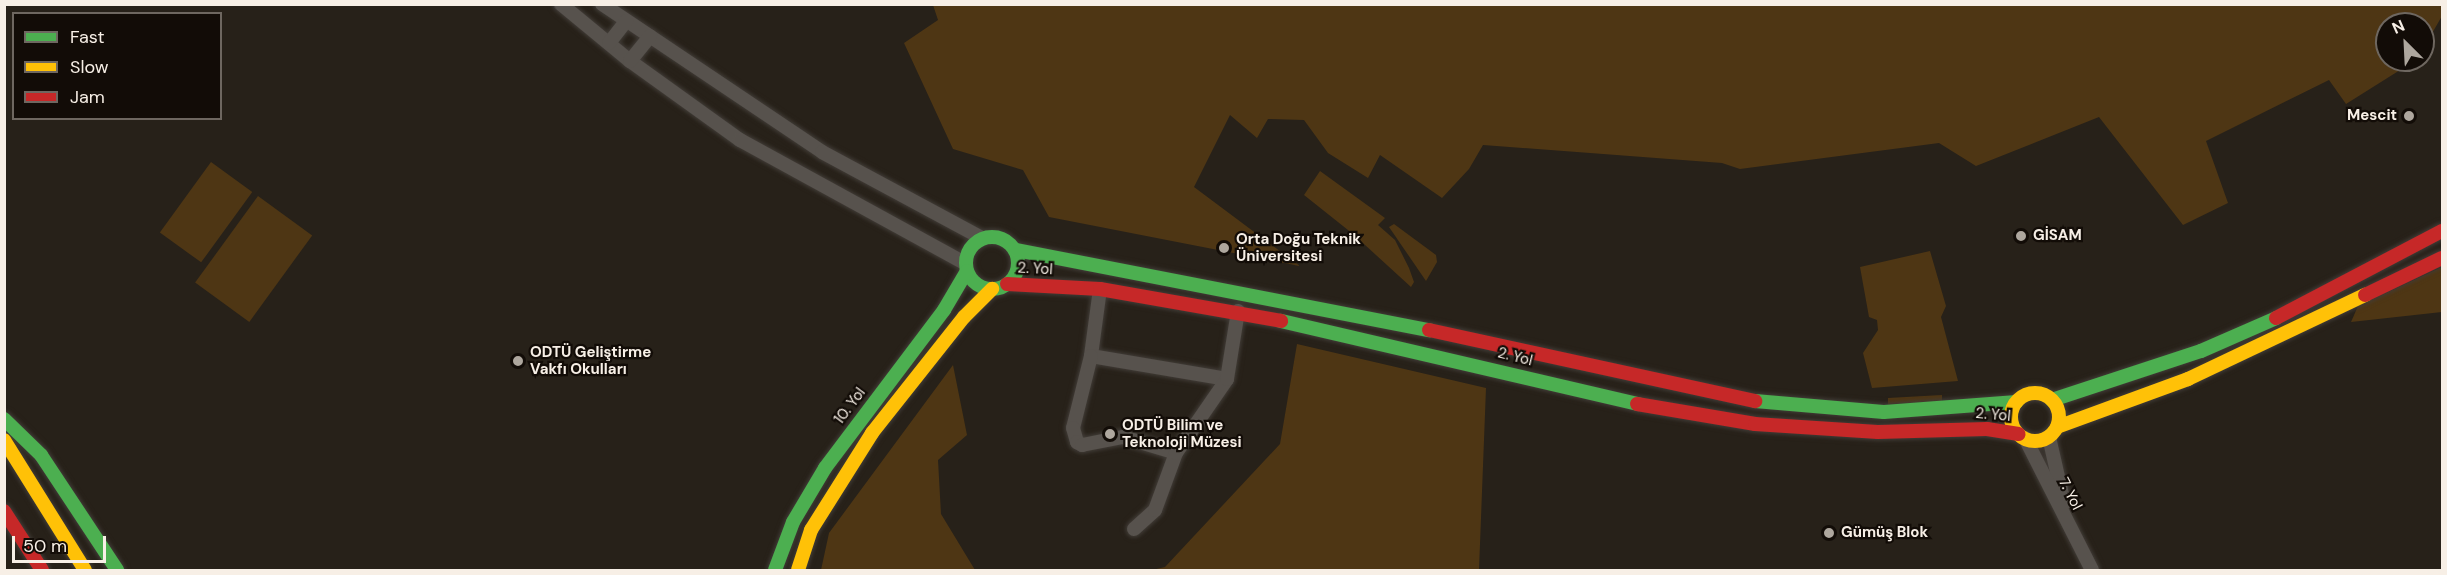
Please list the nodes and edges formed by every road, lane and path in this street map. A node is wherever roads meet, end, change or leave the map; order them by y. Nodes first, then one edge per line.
1 (561, 4) edge
2 (602, 4) edge
3 (626, 21) junction
4 (650, 36) junction
5 (609, 43) junction
6 (630, 61) junction
7 (2442, 231) edge
8 (982, 238) junction
9 (1016, 250) junction
10 (2442, 258) edge
11 (966, 267) junction
12 (1007, 285) junction
13 (992, 289) junction
14 (1101, 289) junction
15 (1238, 311) junction
16 (1091, 356) junction
17 (1635, 378) junction
18 (1227, 379) junction
19 (2052, 400) junction
20 (2017, 402) junction
21 (1634, 403) junction
22 (4, 419) edge
23 (2053, 432) junction
24 (2022, 436) junction
25 (4, 440) edge
26 (1176, 453) junction
27 (4, 462) edge
28 (29, 509) dead end
29 (4, 511) edge
30 (1134, 529) dead end
31 (2090, 567) edge
32 (42, 570) edge
33 (85, 570) edge
34 (117, 570) edge
35 (775, 570) edge
36 (798, 570) edge

1 - 5 street
2 - 3 street, 2. Yol
3 - 4 street, 2. Yol
3 - 5 street
4 - 6 street
4 - 8 street, 2. Yol
5 - 6 street
6 - 11 street
7 - 19 street, 2. Yol
8 - 9 street, 2. Yol
8 - 11 street
9 - 12 street, 2. Yol
9 - 17 street, 2. Yol
10 - 23 street, 2. Yol
11 - 13 street
11 - 35 street, 10. Yol
12 - 13 street, 2. Yol
12 - 14 street, 2. Yol
13 - 36 street
14 - 15 street, 2. Yol
14 - 16 street
15 - 18 street
15 - 21 street, 2. Yol
16 - 18 street
16 - 26 street
17 - 20 street, 2. Yol
17 - 21 street
18 - 26 street
19 - 20 street, 2. Yol
19 - 23 street
20 - 24 street, 2. Yol
21 - 24 street, 2. Yol
22 - 34 street
23 - 24 street, 2. Yol
23 - 31 street, 7. Yol
24 - 31 street, 7. Yol
25 - 33 street
26 - 30 street
27 - 28 street
29 - 32 street

